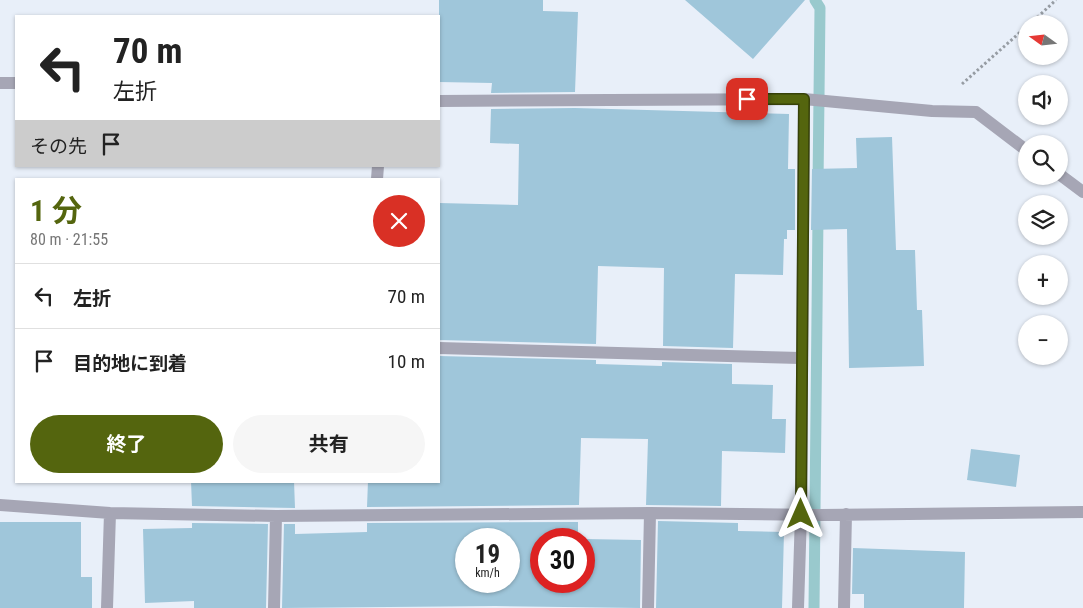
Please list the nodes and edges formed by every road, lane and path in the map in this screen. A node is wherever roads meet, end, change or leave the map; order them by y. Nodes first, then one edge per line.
1 (1056, 0) edge
2 (1040, 15) edge
3 (1018, 34) edge
4 (0, 83) edge
5 (15, 83) edge
6 (804, 99) junction
7 (440, 101) edge
8 (932, 111) junction
9 (1018, 144) edge
10 (1068, 181) edge
11 (1083, 192) edge
12 (440, 348) edge
13 (800, 358) junction
14 (0, 506) edge
15 (1083, 512) edge
16 (110, 513) junction
17 (650, 513) junction
18 (801, 514) junction
19 (846, 514) junction
20 (276, 516) junction
21 (107, 608) edge
22 (274, 608) edge
23 (648, 608) edge
24 (798, 608) edge
25 (844, 608) edge

1 - 2 path
3 - 8 path
4 - 5 street
6 - 7 street
6 - 8 street
6 - 13 street
8 - 9 street
10 - 11 street
12 - 13 street
13 - 18 street
14 - 16 street
15 - 19 street
16 - 20 street
16 - 21 street
17 - 18 street
17 - 20 street
17 - 23 street
18 - 19 street
18 - 24 street
19 - 25 street
20 - 22 street

